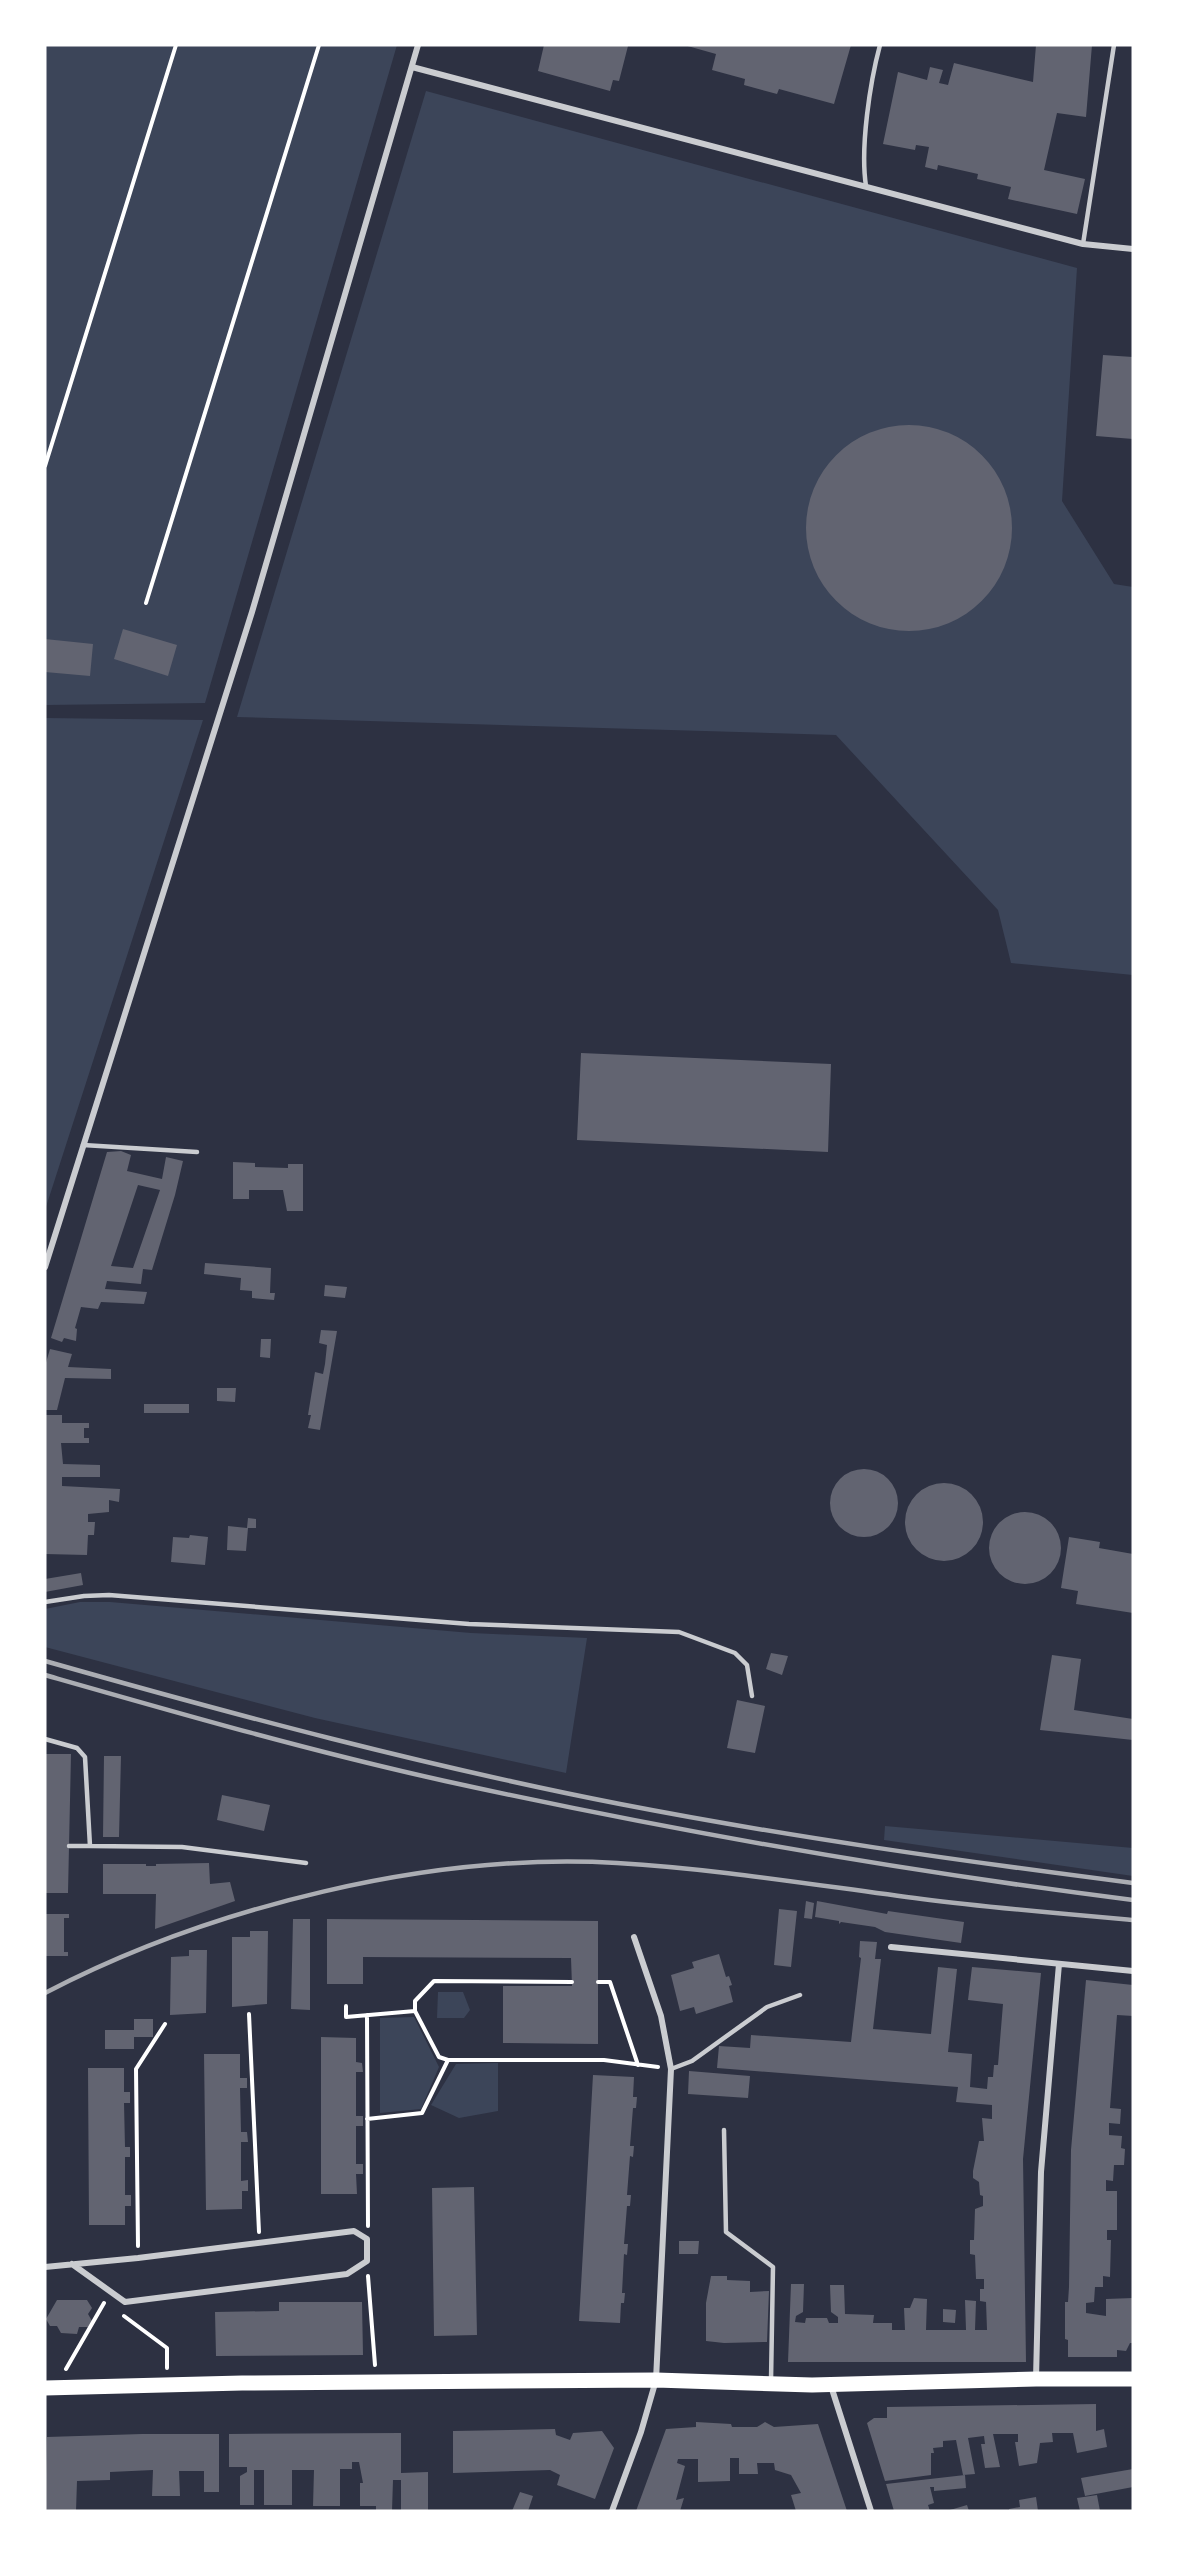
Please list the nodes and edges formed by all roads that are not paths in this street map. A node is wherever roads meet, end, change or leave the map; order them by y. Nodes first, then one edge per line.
1 (418, 45) edge
2 (880, 45) edge
3 (1114, 45) edge
4 (412, 67) junction
5 (866, 186) junction
6 (1083, 244) junction
7 (1133, 249) edge
8 (83, 1145) junction
9 (197, 1152) dead end
10 (45, 1267) edge
11 (45, 1602) edge
12 (752, 1696) dead end
13 (45, 1739) edge
14 (69, 1846) dead end
15 (90, 1846) junction
16 (306, 1863) dead end
17 (634, 1937) dead end
18 (891, 1947) dead end
19 (1059, 1964) junction
20 (1133, 1971) edge
21 (800, 1995) dead end
22 (670, 2069) junction
23 (724, 2130) dead end
24 (72, 2265) junction
25 (45, 2267) edge
26 (1036, 2379) junction
27 (1133, 2379) edge
28 (656, 2380) junction
29 (771, 2384) junction
30 (831, 2384) junction
31 (50, 2388) edge
32 (612, 2511) edge
33 (871, 2511) edge

1 - 4 street
2 - 5 lane
3 - 6 lane
4 - 5 street
4 - 8 street
5 - 6 street
6 - 7 street
8 - 9 lane
8 - 10 street
11 - 12 lane
13 - 15 lane
14 - 15 lane
15 - 16 lane
17 - 22 street
18 - 19 street
19 - 20 street
19 - 26 street
21 - 22 lane
22 - 28 street
23 - 29 lane
24 - 24 street
24 - 25 street
26 - 27 main road
26 - 30 main road
28 - 29 main road
28 - 31 main road
28 - 32 street
29 - 30 main road
30 - 33 street

